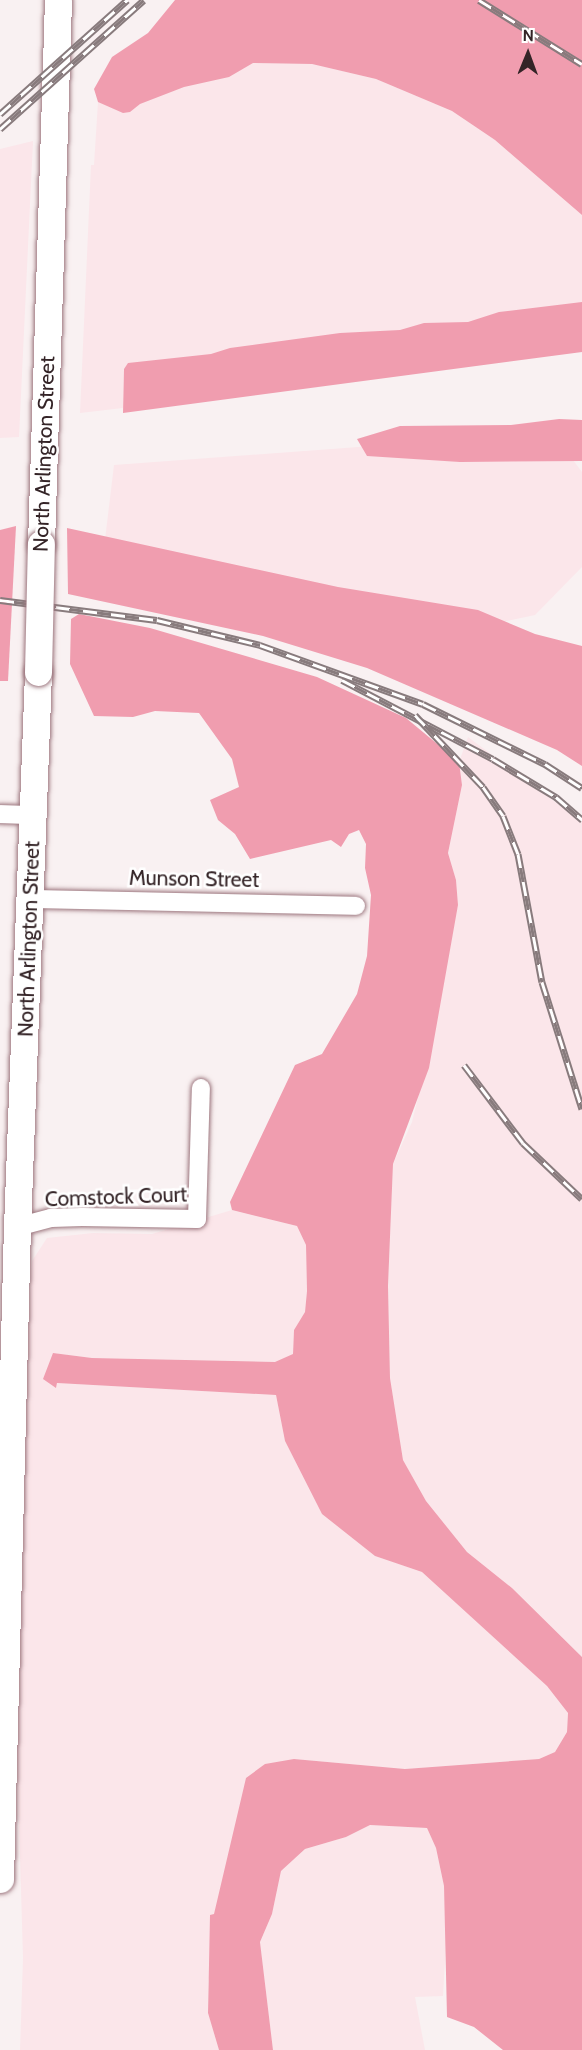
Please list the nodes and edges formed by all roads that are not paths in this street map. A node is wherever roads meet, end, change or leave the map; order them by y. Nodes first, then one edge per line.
1 (58, 0) edge
2 (0, 814) edge
3 (34, 815) junction
4 (31, 899) junction
5 (357, 906) dead end
6 (201, 1088) dead end
7 (17, 1227) junction
8 (3, 1672) edge
9 (0, 1879) edge

1 - 3 street, North Arlington Street, bridge
2 - 3 street
3 - 4 street, North Arlington Street
4 - 5 street, Munson Street
4 - 7 street, North Arlington Street
6 - 7 street, Comstock Court
7 - 8 street, North Arlington Street
8 - 9 street, North Arlington Street

